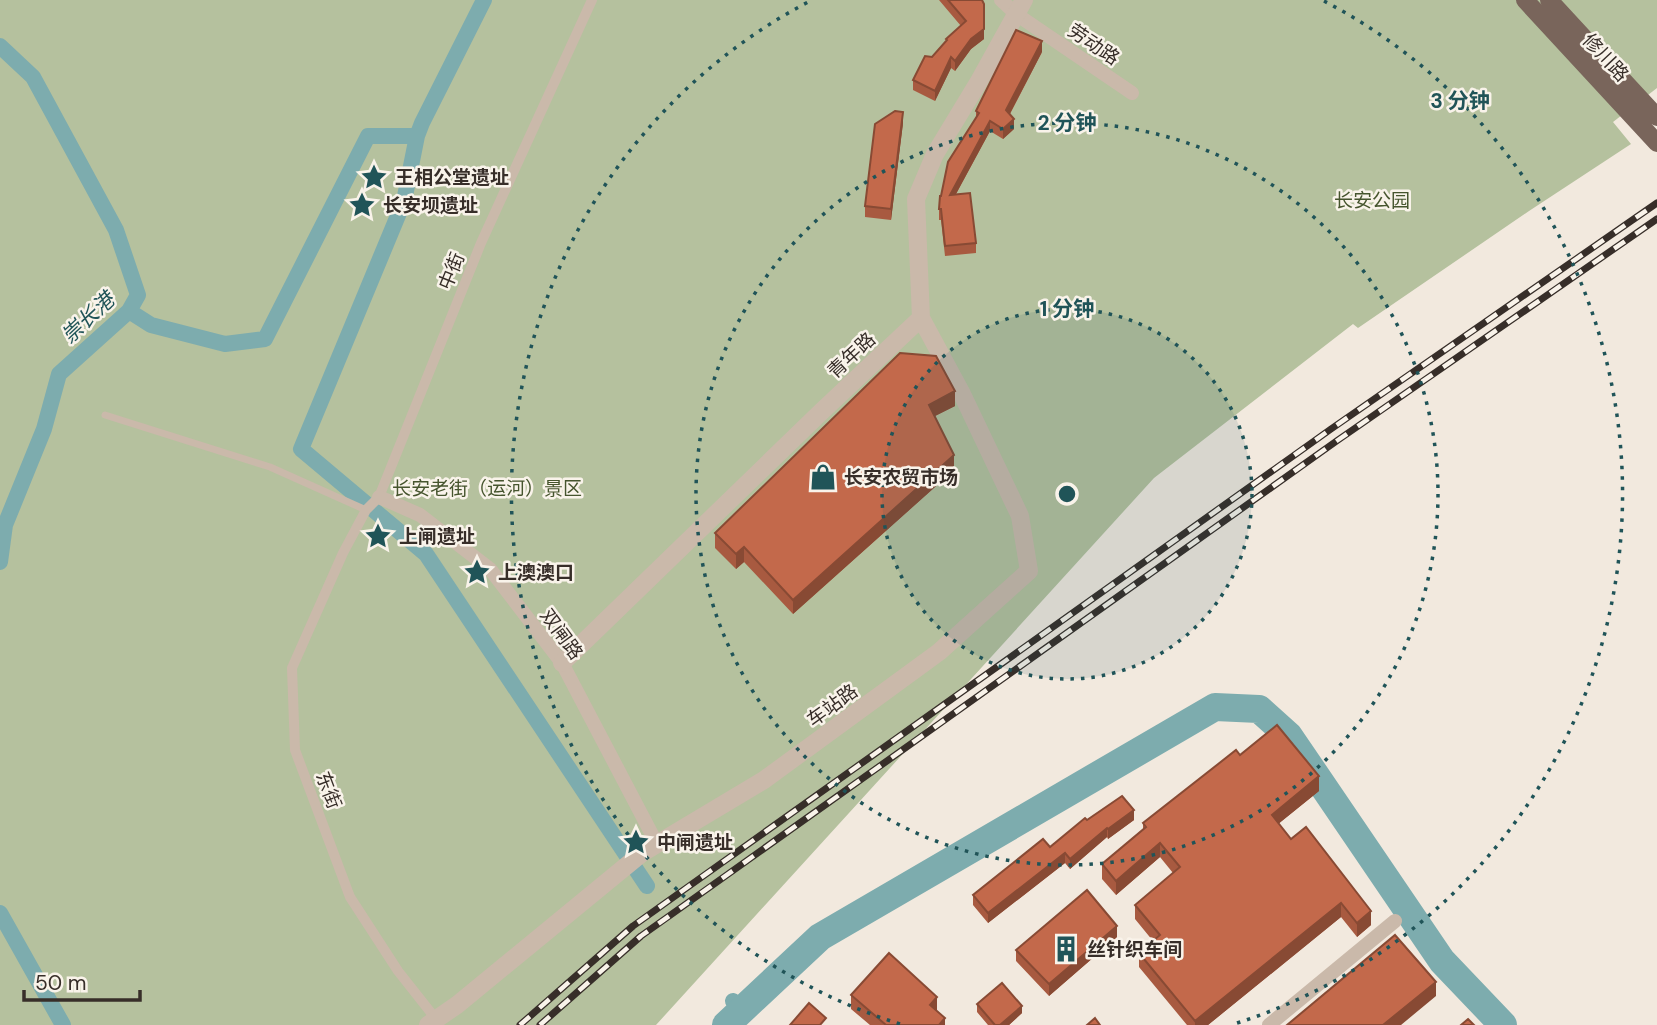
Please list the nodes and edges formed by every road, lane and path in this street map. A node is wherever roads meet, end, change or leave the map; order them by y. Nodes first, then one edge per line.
1 (592, 0) edge
2 (1002, 0) edge
3 (1525, 0) edge
4 (1549, 0) edge
5 (1020, 7) edge
6 (1132, 93) dead end
7 (1657, 117) edge
8 (1657, 143) edge
9 (921, 318) junction
10 (104, 415) dead end
11 (378, 498) junction
12 (367, 510) junction
13 (343, 553) joint
14 (562, 663) junction
15 (650, 848) junction
16 (1395, 920) dead end
17 (432, 1022) edge
18 (1269, 1025) edge

1 - 11 street, 中街
2 - 5 street, 劳动路
3 - 8 main road, 修川路
4 - 7 main road, 修川路
5 - 6 street, 劳动路
5 - 9 street
9 - 14 street, 青年路
9 - 15 street, 车站路
10 - 12 lane
11 - 12 street, 中街
11 - 14 street, 双闸路
12 - 13 street, 中街
13 - 17 street, 东街
14 - 15 street, 双闸路
15 - 17 street, 车站路
16 - 18 street

